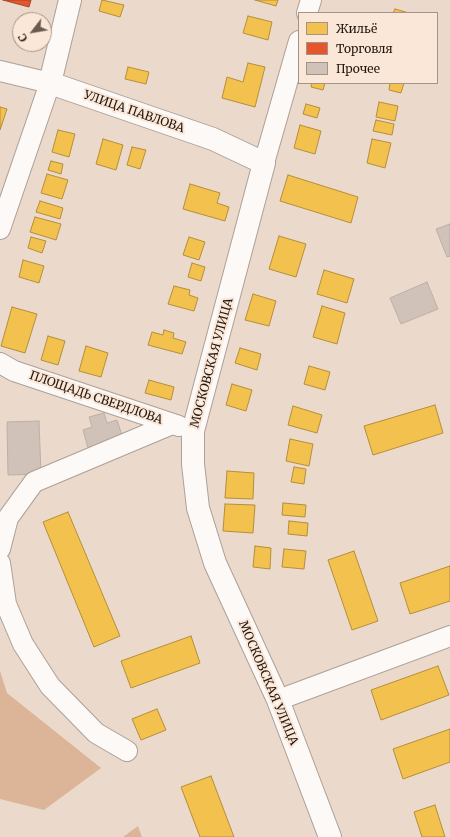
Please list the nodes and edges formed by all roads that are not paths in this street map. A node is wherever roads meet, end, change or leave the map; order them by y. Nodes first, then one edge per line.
1 (70, 0) edge
2 (311, 0) edge
3 (307, 12) edge
4 (298, 44) edge
5 (0, 71) edge
6 (50, 84) junction
7 (264, 163) junction
8 (0, 229) edge
9 (0, 363) edge
10 (172, 424) junction
11 (194, 431) junction
12 (0, 549) edge
13 (0, 563) edge
14 (450, 636) edge
15 (278, 700) junction
16 (127, 752) dead end
17 (330, 837) edge

1 - 6 main road
2 - 3 street
4 - 7 street, МОСКОВСКАЯ УЛИЦА
5 - 6 street, УЛИЦА ПАВЛОВА
6 - 7 main road, УЛИЦА ПАВЛОВА
6 - 8 street
7 - 11 main road, МОСКОВСКАЯ УЛИЦА
9 - 10 street, ПЛОЩАДЬ СВЕРДЛОВА
10 - 11 street, ПЛОЩАДЬ СВЕРДЛОВА
10 - 12 street
11 - 15 main road, МОСКОВСКАЯ УЛИЦА
13 - 16 street
14 - 15 street
15 - 17 main road, МОСКОВСКАЯ УЛИЦА

